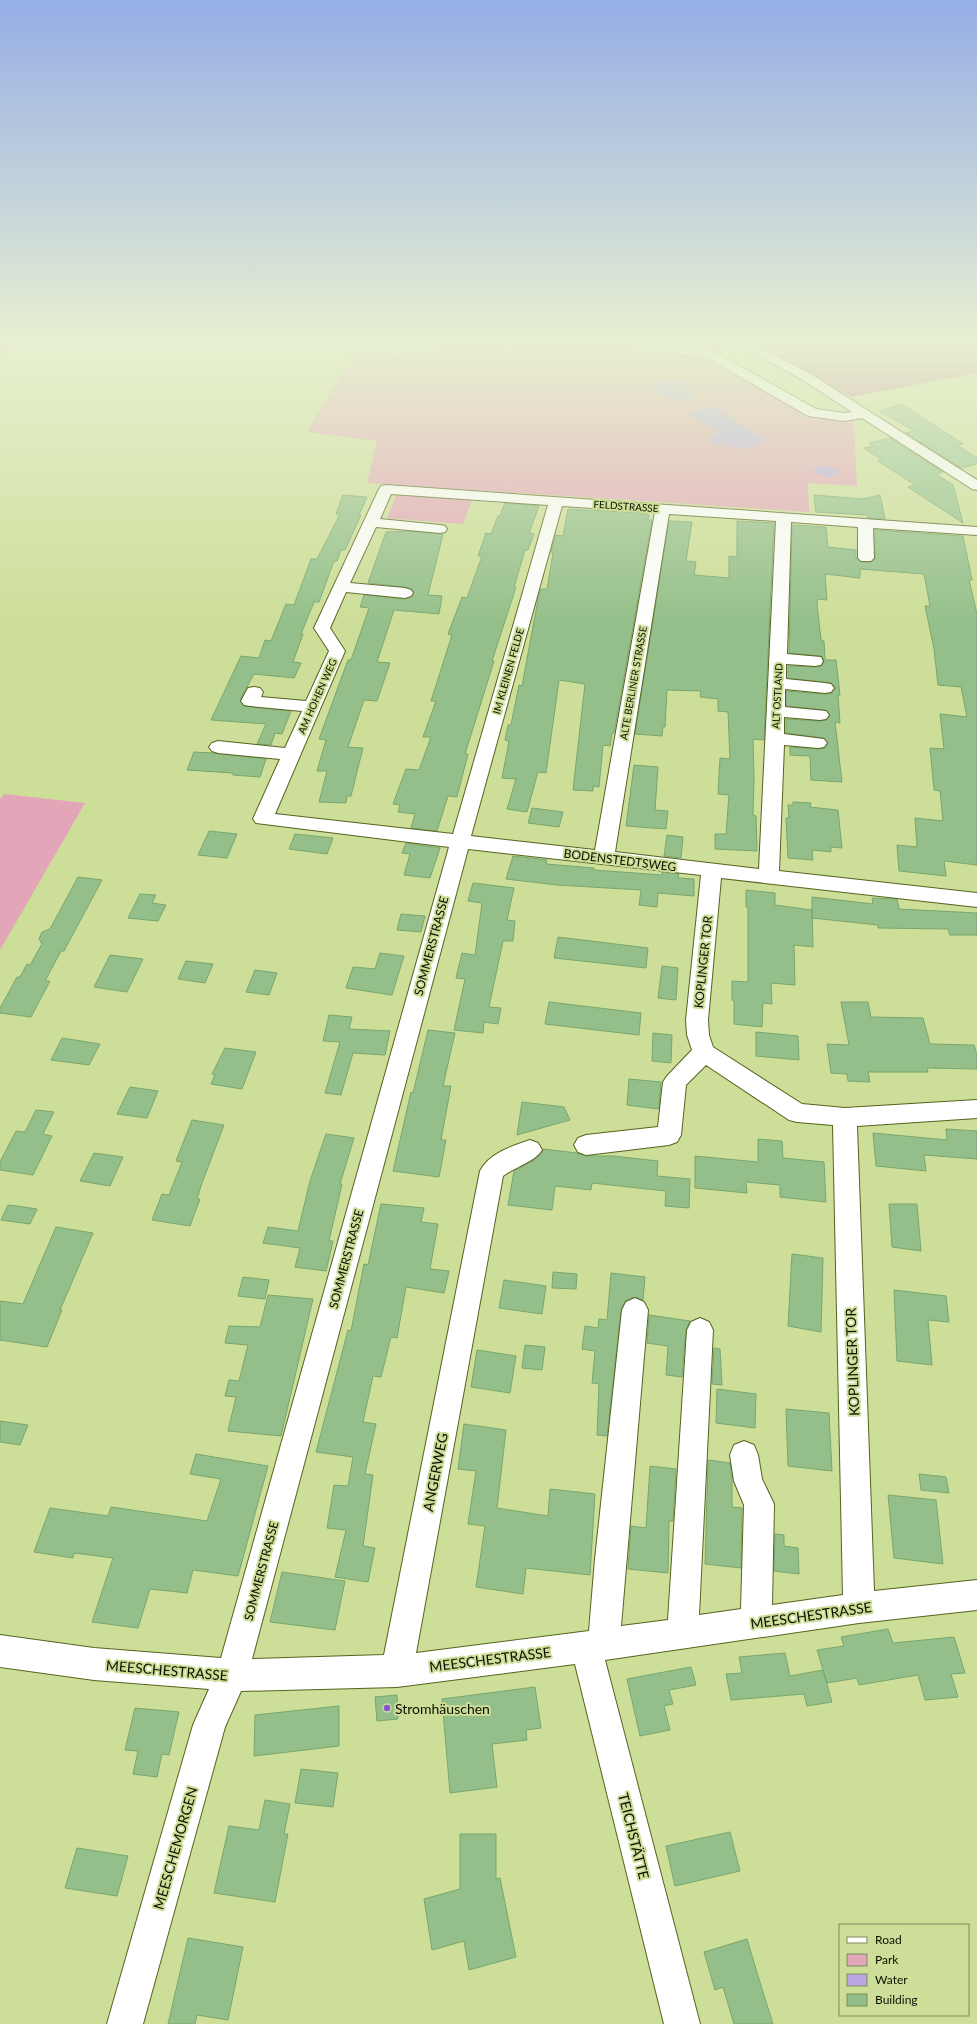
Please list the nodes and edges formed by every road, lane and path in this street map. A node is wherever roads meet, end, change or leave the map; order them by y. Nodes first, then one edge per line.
1 (899, 436) edge
2 (977, 486) edge
3 (386, 488) joint
4 (556, 501) junction
5 (663, 508) junction
6 (784, 517) junction
7 (370, 522) junction
8 (865, 523) junction
9 (440, 529) dead end
10 (977, 533) edge
11 (866, 558) dead end
12 (340, 587) junction
13 (405, 594) dead end
14 (778, 658) junction
15 (815, 661) dead end
16 (777, 683) junction
17 (825, 688) dead end
18 (254, 692) dead end
19 (312, 707) junction
20 (776, 711) junction
21 (820, 715) dead end
22 (775, 739) junction
23 (818, 743) dead end
24 (218, 747) dead end
25 (291, 754) junction
26 (263, 819) joint
27 (460, 842) junction
28 (604, 857) junction
29 (712, 870) junction
30 (769, 876) junction
31 (977, 900) edge
32 (704, 1052) junction
33 (977, 1109) edge
34 (845, 1117) junction
35 (586, 1145) dead end
36 (530, 1150) dead end
37 (635, 1310) dead end
38 (700, 1330) dead end
39 (744, 1455) dead end
40 (977, 1594) edge
41 (859, 1608) junction
42 (756, 1623) junction
43 (683, 1633) junction
44 (595, 1646) junction
45 (0, 1651) edge
46 (397, 1671) junction
47 (232, 1675) junction
48 (125, 2024) edge
49 (682, 2024) edge

1 - 2 street
3 - 4 street, FELDSTRASSE
3 - 7 street, AM HOHEN WEG
4 - 5 street, FELDSTRASSE
4 - 27 street, IM KLEINEN FELDE
5 - 6 street, FELDSTRASSE
5 - 28 street, ALTE BERLINER STRASSE
6 - 8 street, FELDSTRASSE
6 - 14 street, ALT OSTLAND
7 - 9 street
7 - 12 street, AM HOHEN WEG
8 - 10 street, FELDSTRASSE
8 - 11 street
12 - 13 street
12 - 19 street, AM HOHEN WEG
14 - 15 street
14 - 16 street, ALT OSTLAND
16 - 17 street
16 - 20 street, ALT OSTLAND
18 - 19 street
19 - 25 street, AM HOHEN WEG
20 - 21 street
20 - 22 street, ALT OSTLAND
22 - 23 street
22 - 30 street, ALT OSTLAND
24 - 25 street
25 - 26 street, AM HOHEN WEG
26 - 27 street, BODENSTEDTSWEG
27 - 28 street, BODENSTEDTSWEG
27 - 47 street, SOMMERSTRASSE
28 - 29 street, BODENSTEDTSWEG
29 - 30 street, BODENSTEDTSWEG
29 - 32 street, KOPLINGER TOR
30 - 31 street, BODENSTEDTSWEG
32 - 34 street
32 - 35 street
33 - 34 street
34 - 41 street, KOPLINGER TOR
36 - 46 street, ANGERWEG
37 - 44 street, TEICHSTÄTTE
38 - 43 street
39 - 42 street
40 - 41 street, MEESCHESTRASSE
41 - 42 street, MEESCHESTRASSE
42 - 43 street, MEESCHESTRASSE
43 - 44 street, MEESCHESTRASSE
44 - 46 street, MEESCHESTRASSE
44 - 49 street, TEICHSTÄTTE
45 - 47 street, MEESCHESTRASSE
46 - 47 street, MEESCHESTRASSE
47 - 48 street, MEESCHEMORGEN

